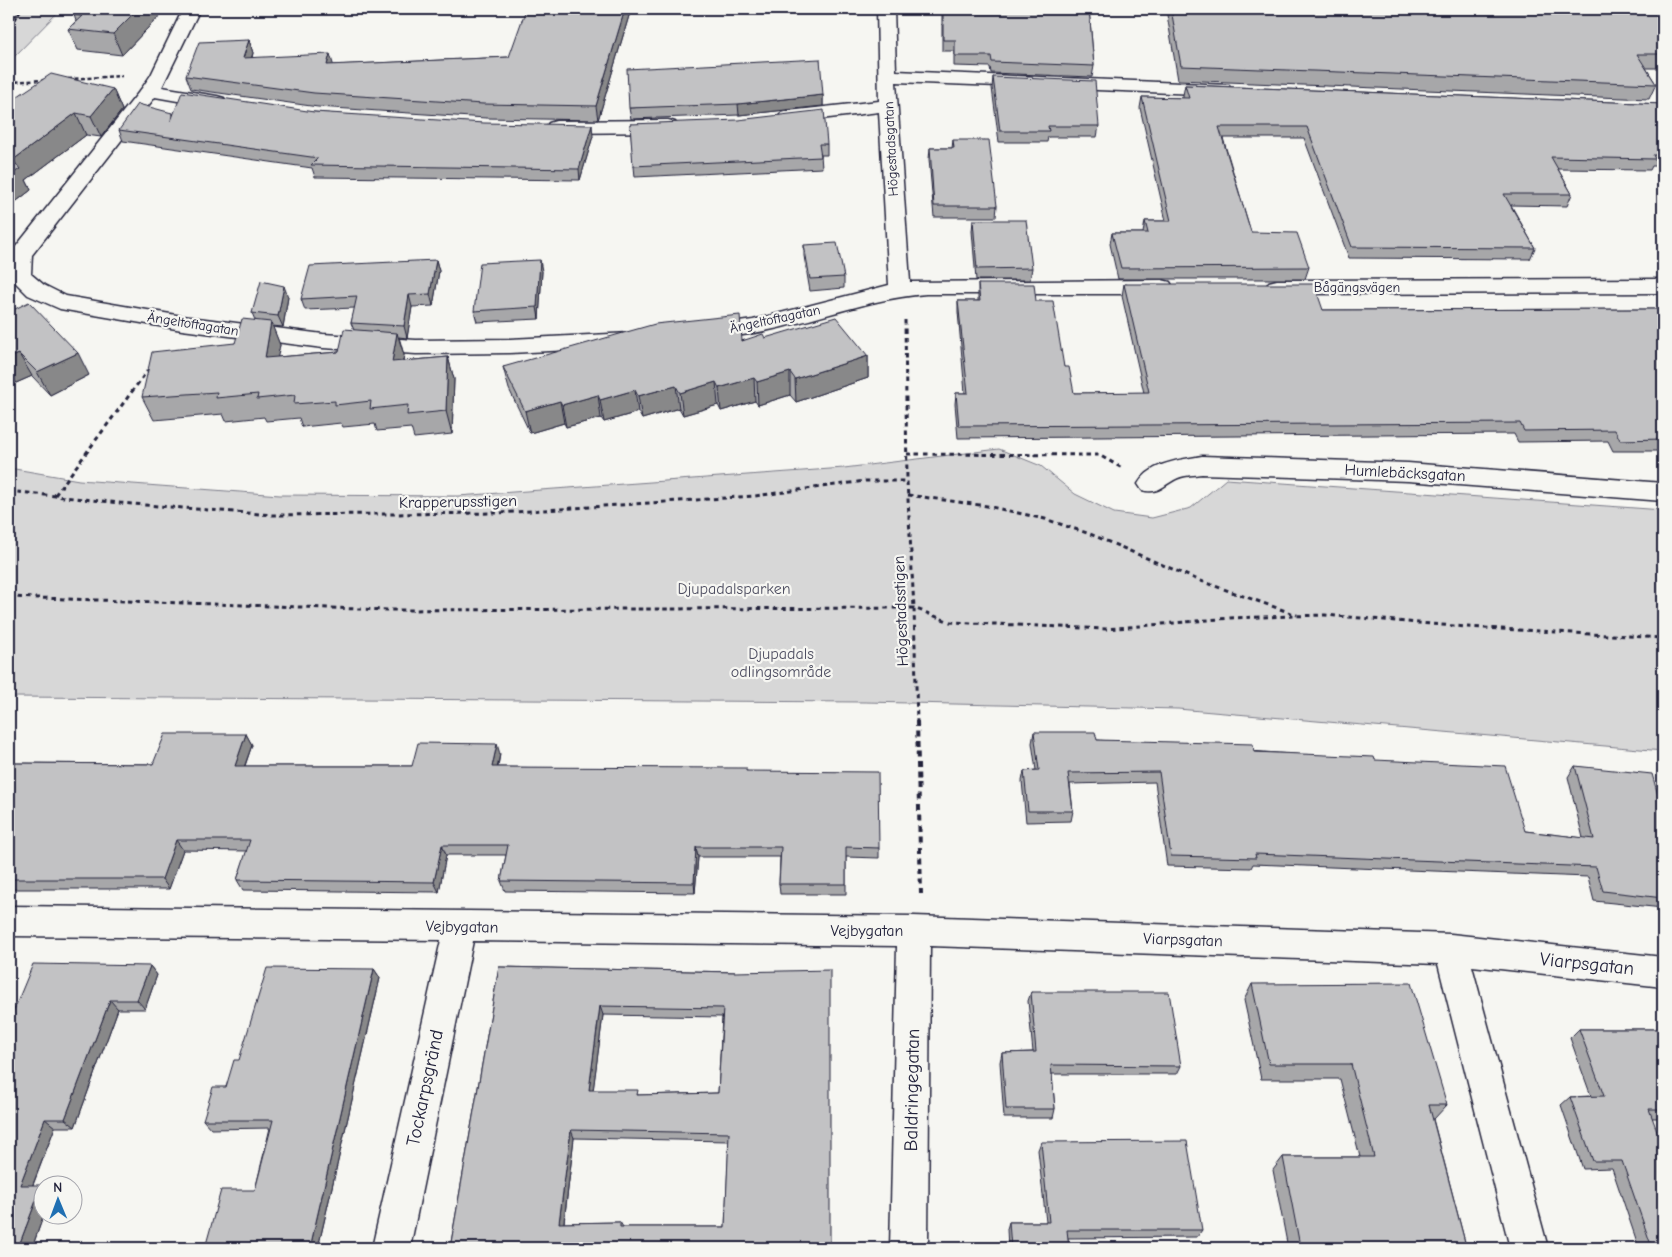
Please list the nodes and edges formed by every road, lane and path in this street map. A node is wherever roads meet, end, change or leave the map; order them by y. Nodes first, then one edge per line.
1 (21, 9) edge
2 (191, 9) edge
3 (885, 9) edge
4 (9, 31) edge
5 (888, 76) junction
6 (65, 79) edge
7 (46, 80) edge
8 (9, 82) edge
9 (155, 83) junction
10 (1244, 90) edge
11 (236, 104) edge
12 (888, 105) junction
13 (768, 120) edge
14 (685, 125) edge
15 (535, 127) edge
16 (1663, 286) edge
17 (1185, 287) edge
18 (1255, 287) edge
19 (900, 289) junction
20 (182, 323) junction
21 (685, 336) edge
22 (656, 338) edge
23 (907, 454) junction
24 (907, 481) junction
25 (1151, 484) joint
26 (9, 491) edge
27 (1663, 492) edge
28 (908, 495) junction
29 (55, 496) junction
30 (9, 597) edge
31 (914, 608) junction
32 (1300, 616) junction
33 (1663, 638) edge
34 (9, 921) edge
35 (460, 927) junction
36 (914, 931) junction
37 (1451, 949) junction
38 (1663, 972) edge
39 (391, 1248) edge
40 (909, 1248) edge
41 (1529, 1248) edge

1 - 4 path
2 - 9 street, Ängeltoftagatan
3 - 5 street, Högestadsgatan
5 - 10 street
5 - 12 street, Högestadsgatan
6 - 9 path
7 - 8 path
9 - 11 street
9 - 20 street, Ängeltoftagatan
12 - 13 street
12 - 19 street, Högestadsgatan
14 - 15 street
16 - 18 street, Bågängsvägen
17 - 19 street
19 - 21 street, Ängeltoftagatan
19 - 23 path, Högestadsstigen
20 - 22 street, Ängeltoftagatan
20 - 29 path
23 - 24 path, Högestadsstigen
23 - 25 path
24 - 28 path, Högestadsstigen
24 - 29 path, Krapperupsstigen
25 - 27 street, Humlebäcksgatan
26 - 29 path, Krapperupsstigen
28 - 31 path, Högestadsstigen
28 - 32 path
30 - 31 path
31 - 32 path
31 - 36 path, Högestadsstigen
32 - 33 path
34 - 35 street, Vejbygatan
35 - 36 street, Vejbygatan
35 - 39 street, Tockarpsgränd
36 - 37 street, Viarpsgatan
36 - 40 street, Baldringegatan
37 - 38 street, Viarpsgatan
37 - 41 street

